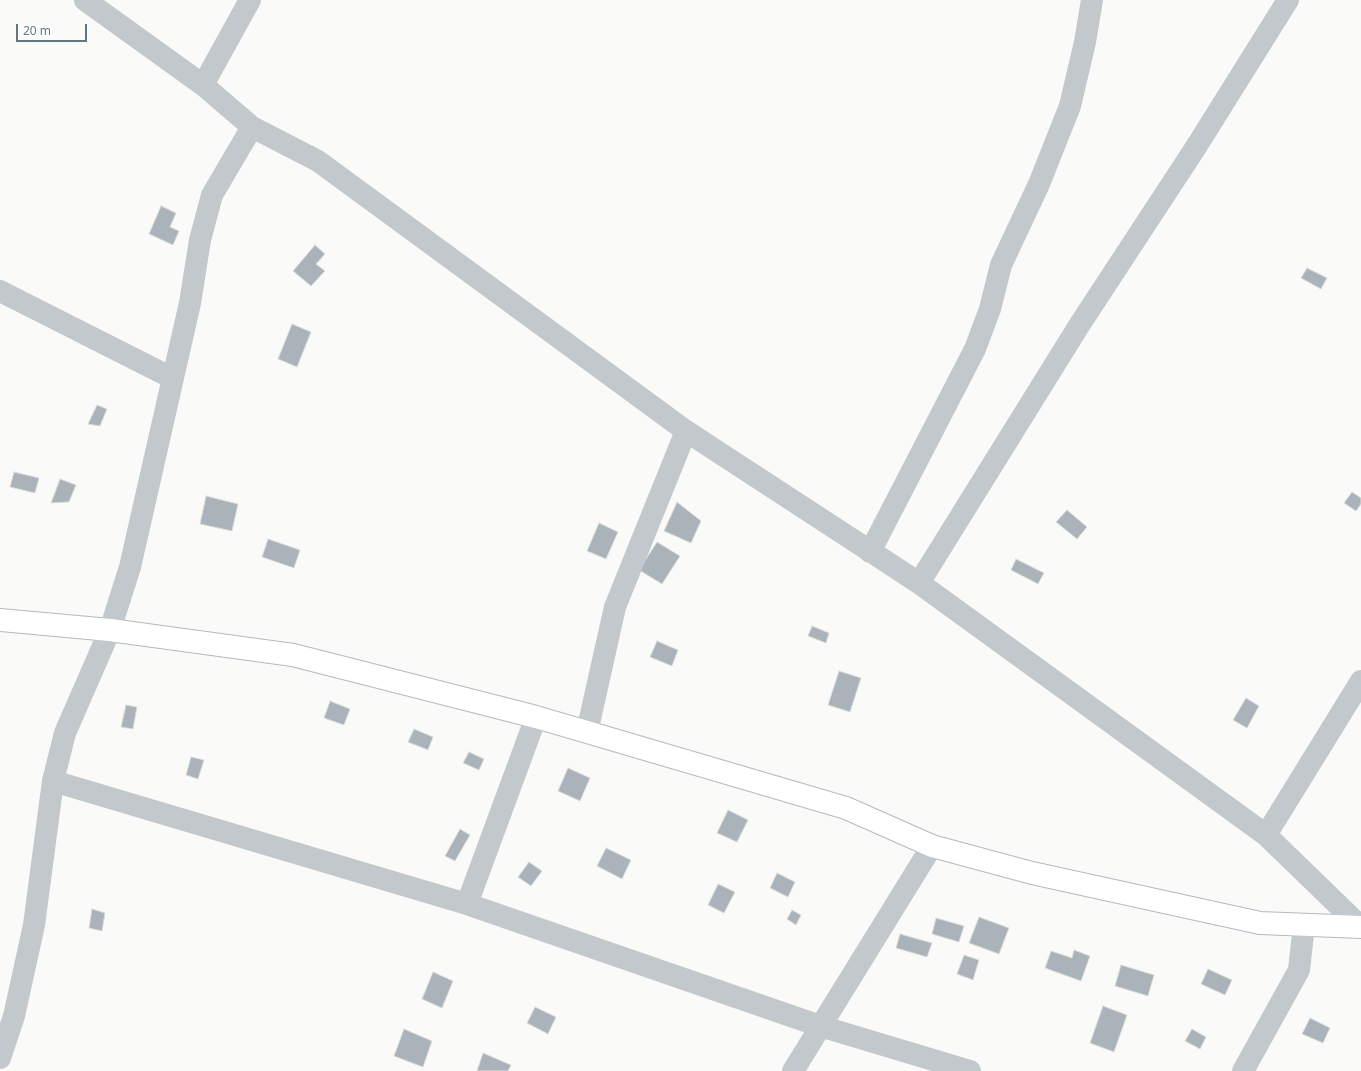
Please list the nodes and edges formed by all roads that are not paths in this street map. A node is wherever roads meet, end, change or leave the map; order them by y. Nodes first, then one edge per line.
1 (85, 0) edge
2 (250, 0) edge
3 (1092, 0) edge
4 (1288, 0) edge
5 (203, 85) junction
6 (252, 127) junction
7 (0, 291) edge
8 (172, 378) junction
9 (686, 431) junction
10 (870, 552) junction
11 (919, 583) junction
12 (0, 620) edge
13 (110, 630) junction
14 (1361, 681) edge
15 (536, 717) junction
16 (587, 732) junction
17 (53, 781) junction
18 (1266, 835) junction
19 (932, 846) junction
20 (467, 904) junction
21 (1304, 924) junction
22 (1360, 926) edge
23 (820, 1026) junction
24 (0, 1058) edge
25 (793, 1071) edge
26 (970, 1071) edge
27 (1243, 1071) edge

1 - 5 street
2 - 5 street
3 - 10 street
4 - 11 street
5 - 6 street
6 - 8 street
6 - 9 street
7 - 8 street
8 - 13 street
9 - 10 street
9 - 16 street
10 - 11 street
11 - 18 street
12 - 13 street
13 - 15 street
13 - 17 street
14 - 18 street
15 - 16 street
15 - 20 street
16 - 19 street
17 - 20 street
17 - 24 street
18 - 22 street
19 - 21 street
19 - 23 street
20 - 23 street
21 - 22 street
21 - 27 street
23 - 25 street
23 - 26 street

